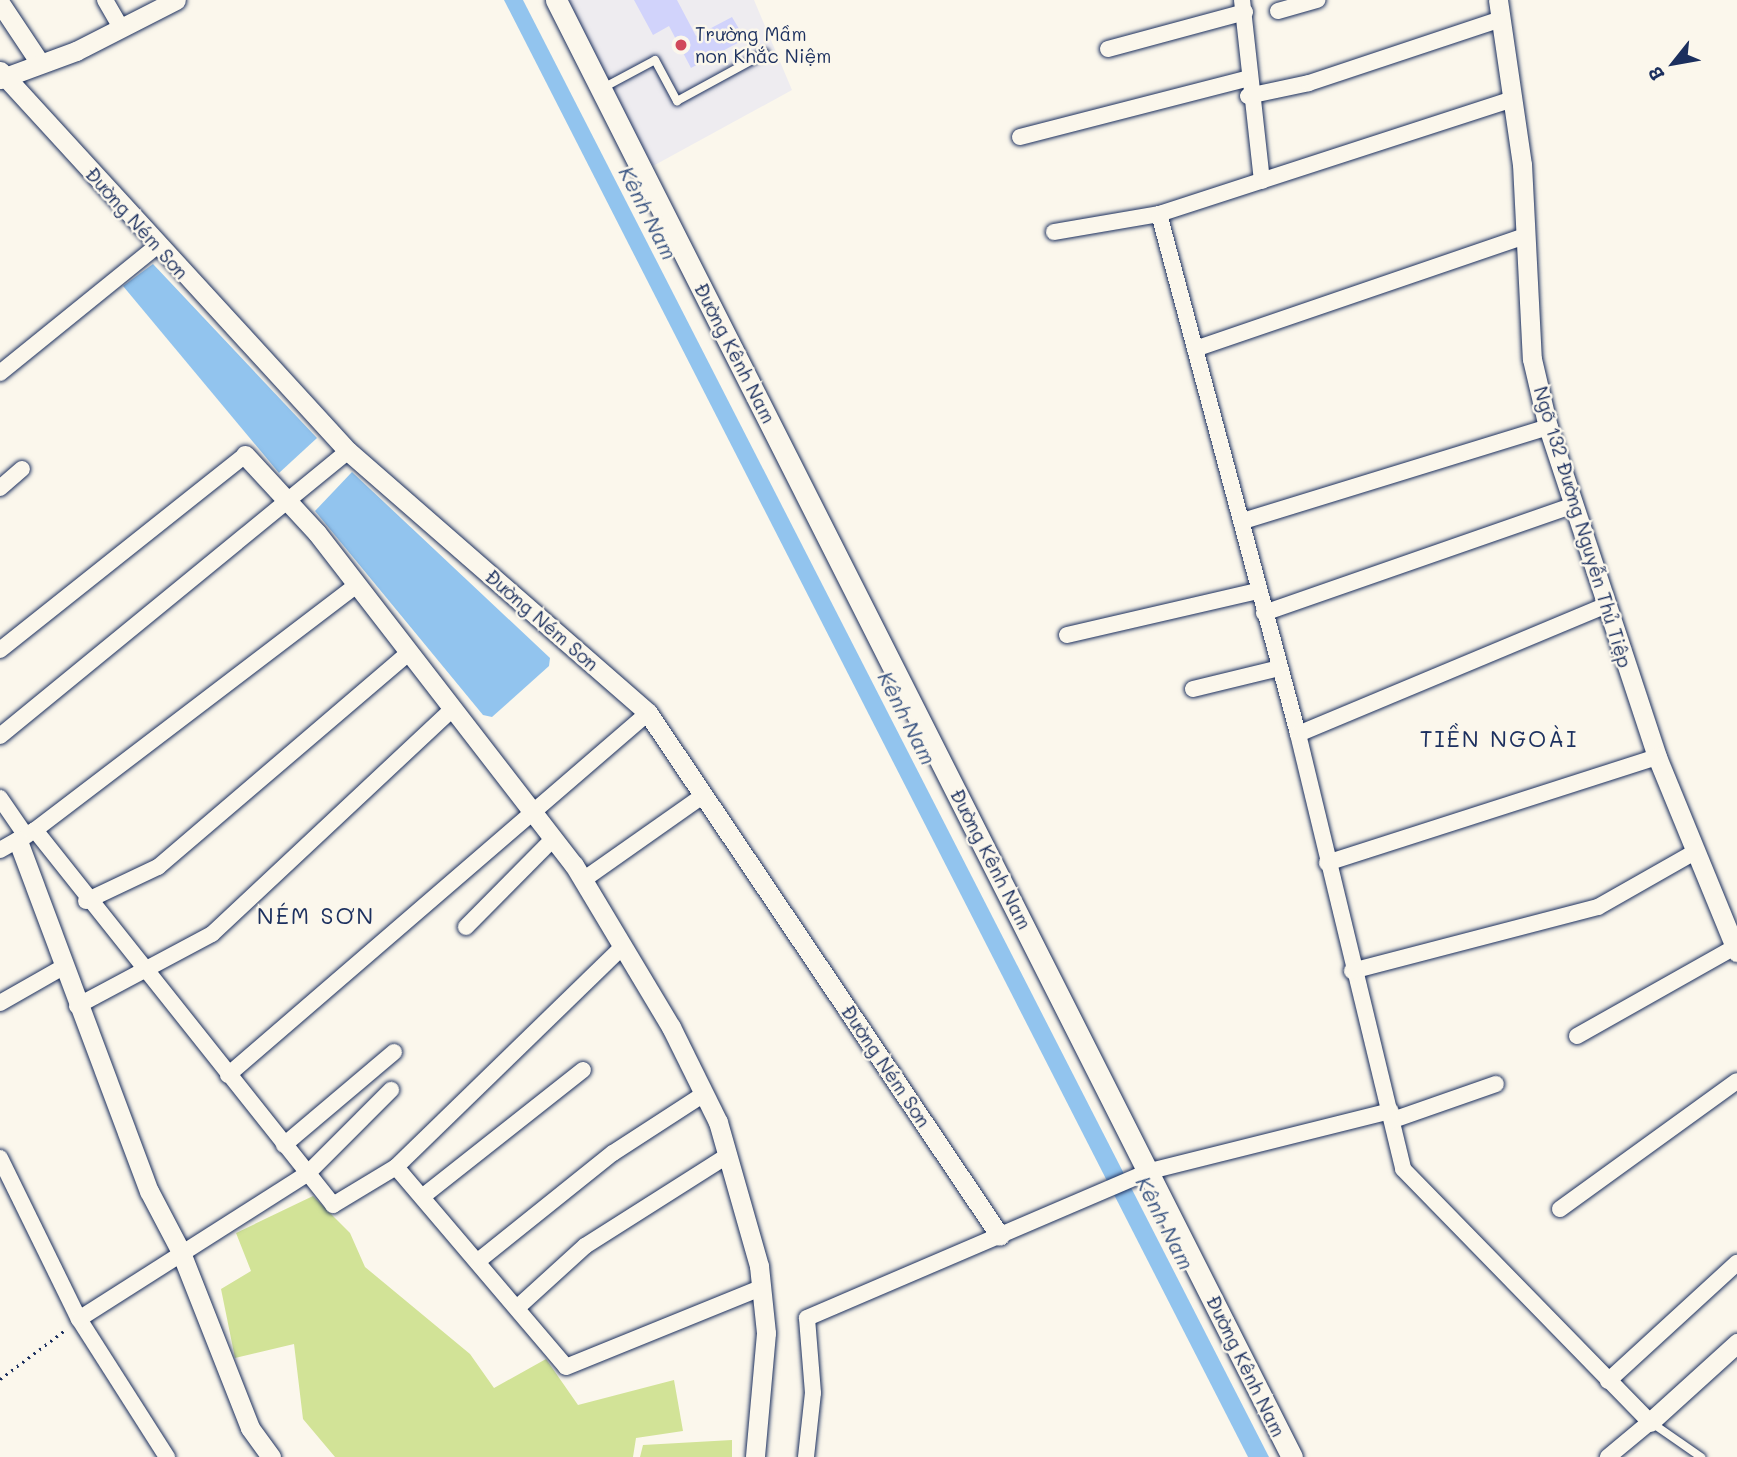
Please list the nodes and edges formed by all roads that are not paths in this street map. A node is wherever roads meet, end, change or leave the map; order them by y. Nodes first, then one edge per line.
1 (105, 0) edge
2 (176, 0) edge
3 (556, 0) edge
4 (1317, 0) edge
5 (0, 4) edge
6 (1243, 6) edge
7 (1499, 9) edge
8 (1278, 11) dead end
9 (121, 28) junction
10 (1108, 49) dead end
11 (765, 53) dead end
12 (40, 63) junction
13 (2, 75) edge
14 (1247, 79) junction
15 (601, 89) junction
16 (1248, 96) junction
17 (1512, 99) junction
18 (1020, 137) dead end
19 (1262, 181) junction
20 (1159, 214) junction
21 (1054, 232) dead end
22 (1523, 237) junction
23 (157, 246) junction
24 (1195, 349) junction
25 (0, 373) edge
26 (1548, 428) junction
27 (348, 450) junction
28 (245, 455) joint
29 (22, 469) dead end
30 (0, 488) edge
31 (289, 502) junction
32 (1572, 506) junction
33 (1243, 521) junction
34 (357, 585) junction
35 (1258, 592) junction
36 (1606, 605) junction
37 (1264, 613) junction
38 (1067, 635) dead end
39 (0, 650) edge
40 (410, 653) junction
41 (1279, 668) junction
42 (1193, 690) dead end
43 (450, 711) junction
44 (648, 713) junction
45 (1298, 734) junction
46 (0, 736) edge
47 (1657, 757) junction
48 (704, 795) junction
49 (0, 798) edge
50 (534, 811) junction
51 (26, 836) junction
52 (554, 838) junction
53 (0, 850) edge
54 (1693, 853) junction
55 (1327, 863) junction
56 (583, 880) junction
57 (86, 901) junction
58 (466, 927) dead end
59 (623, 946) junction
60 (1736, 950) edge
61 (63, 967) junction
62 (140, 970) junction
63 (1352, 971) junction
64 (0, 1003) edge
65 (77, 1006) junction
66 (1577, 1036) dead end
67 (394, 1052) dead end
68 (583, 1070) dead end
69 (228, 1075) junction
70 (1737, 1082) edge
71 (1496, 1084) dead end
72 (391, 1090) dead end
73 (704, 1094) junction
74 (1392, 1115) junction
75 (284, 1145) junction
76 (727, 1156) junction
77 (0, 1158) edge
78 (396, 1167) junction
79 (1149, 1171) junction
80 (307, 1174) junction
81 (422, 1197) junction
82 (1560, 1209) dead end
83 (1000, 1236) junction
84 (180, 1250) junction
85 (478, 1261) junction
86 (1737, 1263) edge
87 (761, 1288) junction
88 (518, 1307) junction
89 (79, 1319) junction
90 (1737, 1343) edge
91 (1608, 1381) junction
92 (1650, 1422) junction
93 (167, 1457) edge
94 (271, 1457) edge
95 (755, 1457) edge
96 (806, 1457) edge
97 (1292, 1457) edge
98 (1608, 1457) edge
99 (1701, 1457) edge

1 - 9 street
2 - 9 street
3 - 15 main road, Đường Kênh Nam
4 - 8 street
5 - 12 street
6 - 10 street
6 - 14 street
7 - 16 street
7 - 17 street, Ngõ 132 Đường Nguyễn Thủ Tiệp
9 - 12 street
11 - 15 lane
12 - 13 street
13 - 23 street, Đường Ném Sơn
14 - 16 street
14 - 18 street
15 - 79 main road, Đường Kênh Nam
16 - 19 street
17 - 19 street
17 - 22 street, Ngõ 132 Đường Nguyễn Thủ Tiệp
19 - 20 street
20 - 21 street
20 - 24 street
22 - 24 street
22 - 26 street, Ngõ 132 Đường Nguyễn Thủ Tiệp
23 - 25 street
23 - 27 street, Đường Ném Sơn
24 - 33 street
26 - 32 street, Ngõ 132 Đường Nguyễn Thủ Tiệp
26 - 33 street
27 - 31 street
27 - 44 street, Đường Ném Sơn
28 - 31 street
28 - 39 street
29 - 30 street
31 - 34 street
31 - 46 street
32 - 36 street, Ngõ 132 Đường Nguyễn Thủ Tiệp
32 - 37 street
33 - 35 street
34 - 40 street
34 - 51 street
35 - 37 street
35 - 38 street
36 - 45 street
36 - 47 street, Ngõ 132 Đường Nguyễn Thủ Tiệp
37 - 41 street
40 - 43 street
40 - 57 street
41 - 42 street
41 - 45 street
43 - 50 street
43 - 62 street
44 - 48 street, Đường Ném Sơn
44 - 50 street
45 - 55 street
47 - 54 street, Ngõ 132 Đường Nguyễn Thủ Tiệp
47 - 55 street
48 - 56 street
48 - 83 street, Đường Ném Sơn
49 - 51 street
50 - 52 street
50 - 69 street
51 - 53 street
51 - 57 street
51 - 61 street
52 - 56 street
52 - 58 street
54 - 60 street, Ngõ 132 Đường Nguyễn Thủ Tiệp
54 - 63 street
55 - 63 street
56 - 59 street
57 - 62 street
59 - 73 street
59 - 78 street
60 - 66 street
61 - 64 street
61 - 65 street
62 - 65 street
62 - 69 street
63 - 74 street
65 - 84 street
67 - 75 street
68 - 81 street
69 - 75 street
70 - 82 street
71 - 74 street
72 - 80 street
73 - 76 street
73 - 85 street
74 - 79 street
74 - 91 street
75 - 80 street
76 - 87 street
76 - 88 street
77 - 89 street
78 - 80 street
78 - 81 street
79 - 83 street
79 - 97 main road, Đường Kênh Nam
80 - 84 street
81 - 85 street
83 - 96 street
84 - 89 street
84 - 94 street
85 - 88 street
86 - 91 street
87 - 88 street
87 - 95 street
89 - 93 street
90 - 92 street
91 - 92 street
92 - 98 street
92 - 99 lane

